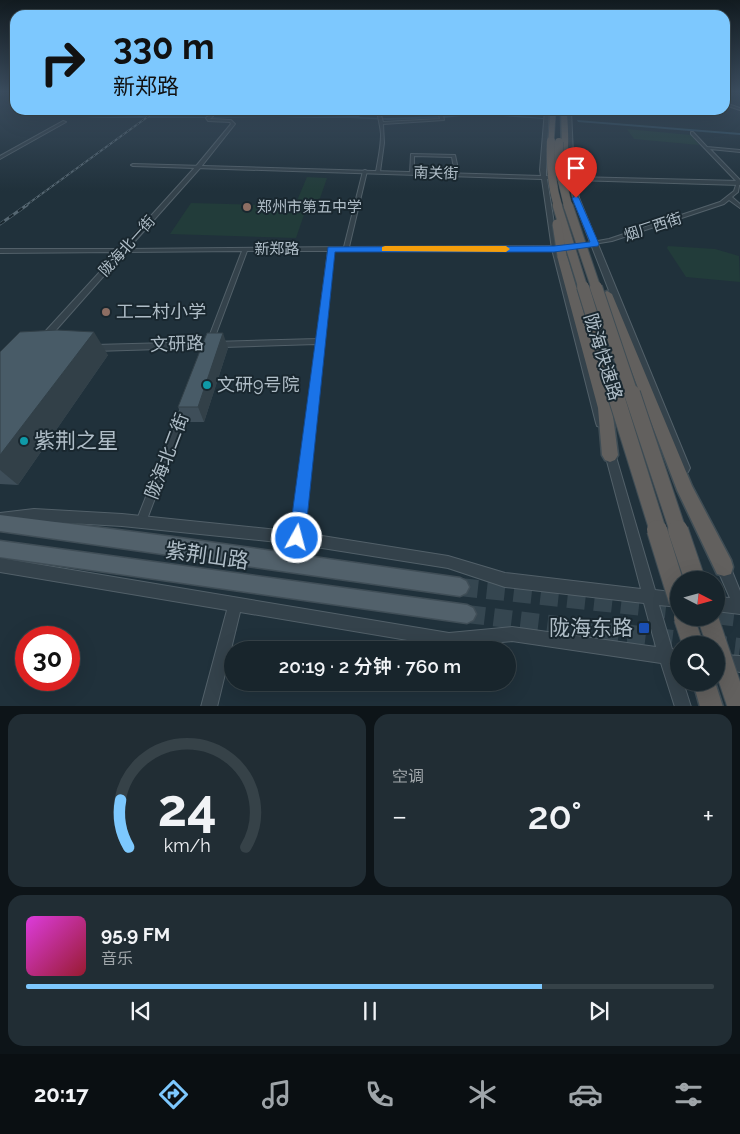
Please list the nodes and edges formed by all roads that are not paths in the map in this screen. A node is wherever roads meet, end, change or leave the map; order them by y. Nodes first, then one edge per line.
1 (59, 125) edge
2 (231, 125) edge
3 (381, 125) edge
4 (546, 125) edge
5 (552, 125) edge
6 (559, 125) edge
7 (564, 125) edge
8 (570, 125) edge
9 (692, 133) dead end
10 (707, 148) junction
11 (740, 151) edge
12 (0, 158) edge
13 (133, 165) dead end
14 (199, 166) junction
15 (559, 168) junction
16 (365, 171) junction
17 (378, 172) junction
18 (412, 173) junction
19 (457, 174) junction
20 (544, 176) junction
21 (572, 177) junction
22 (739, 183) edge
23 (730, 198) junction
24 (562, 205) junction
25 (740, 207) edge
26 (595, 244) junction
27 (331, 249) junction
28 (346, 249) junction
29 (554, 249) junction
30 (0, 250) edge
31 (123, 250) junction
32 (245, 250) junction
33 (320, 341) junction
34 (40, 343) edge
35 (210, 343) junction
36 (82, 348) edge
37 (206, 352) edge
38 (189, 396) edge
39 (610, 455) junction
40 (0, 521) edge
41 (141, 522) junction
42 (297, 538) junction
43 (0, 549) edge
44 (0, 565) edge
45 (724, 567) junction
46 (670, 571) edge
47 (693, 571) edge
48 (460, 587) tunnel mouth
49 (650, 597) junction
50 (670, 599) edge
51 (235, 605) junction
52 (725, 605) edge
53 (740, 607) edge
54 (467, 614) tunnel mouth
55 (711, 626) edge
56 (670, 652) edge
57 (670, 657) edge
58 (725, 662) edge
59 (740, 664) edge
60 (680, 691) edge
61 (707, 691) edge
62 (208, 706) edge
63 (683, 706) edge
64 (712, 706) edge
65 (738, 706) edge

1 - 12 street
2 - 14 street, 陇海北一街
3 - 17 street
4 - 20 street
5 - 24 highway, 陇海快速路, bridge
6 - 15 highway, 陇海快速路, bridge
7 - 15 highway
8 - 21 street
9 - 10 street
10 - 11 street
10 - 22 street
13 - 14 street, 南关街
14 - 16 street, 南关街
14 - 31 street, 陇海北一街
15 - 24 highway, 陇海快速路, bridge
16 - 17 street, 南关街
16 - 28 street
17 - 18 street, 南关街
18 - 19 street, 南关街
18 - 19 street
19 - 20 street, 南关街
20 - 21 street, 南关街
20 - 29 street
21 - 22 street, 南关街
21 - 26 street
22 - 23 street
23 - 25 street
23 - 26 street, 烟厂西街
24 - 39 highway, bridge
24 - 45 highway, bridge
24 - 46 highway, 陇海快速路, bridge
24 - 47 highway, 陇海快速路, bridge
26 - 29 street, 烟厂西街
26 - 45 street
27 - 28 street, 新郑路
27 - 32 street, 新郑路
27 - 33 street
28 - 29 street, 新郑路
29 - 39 street
30 - 31 street, 新郑路
31 - 32 street, 新郑路
31 - 34 street, 陇海北一街
32 - 35 street
33 - 35 street, 文研路
33 - 42 street
35 - 36 street, 文研路
35 - 37 street
38 - 41 street, 陇海北二街
39 - 49 street
40 - 41 street
40 - 48 main road, 紫荆山路
41 - 42 street
42 - 49 street
43 - 54 main road, 紫荆山路
44 - 51 street
45 - 53 street
49 - 50 street
49 - 56 street
51 - 57 street
51 - 62 street
52 - 53 street
55 - 65 highway, bridge
58 - 59 street
60 - 63 street
61 - 64 highway

